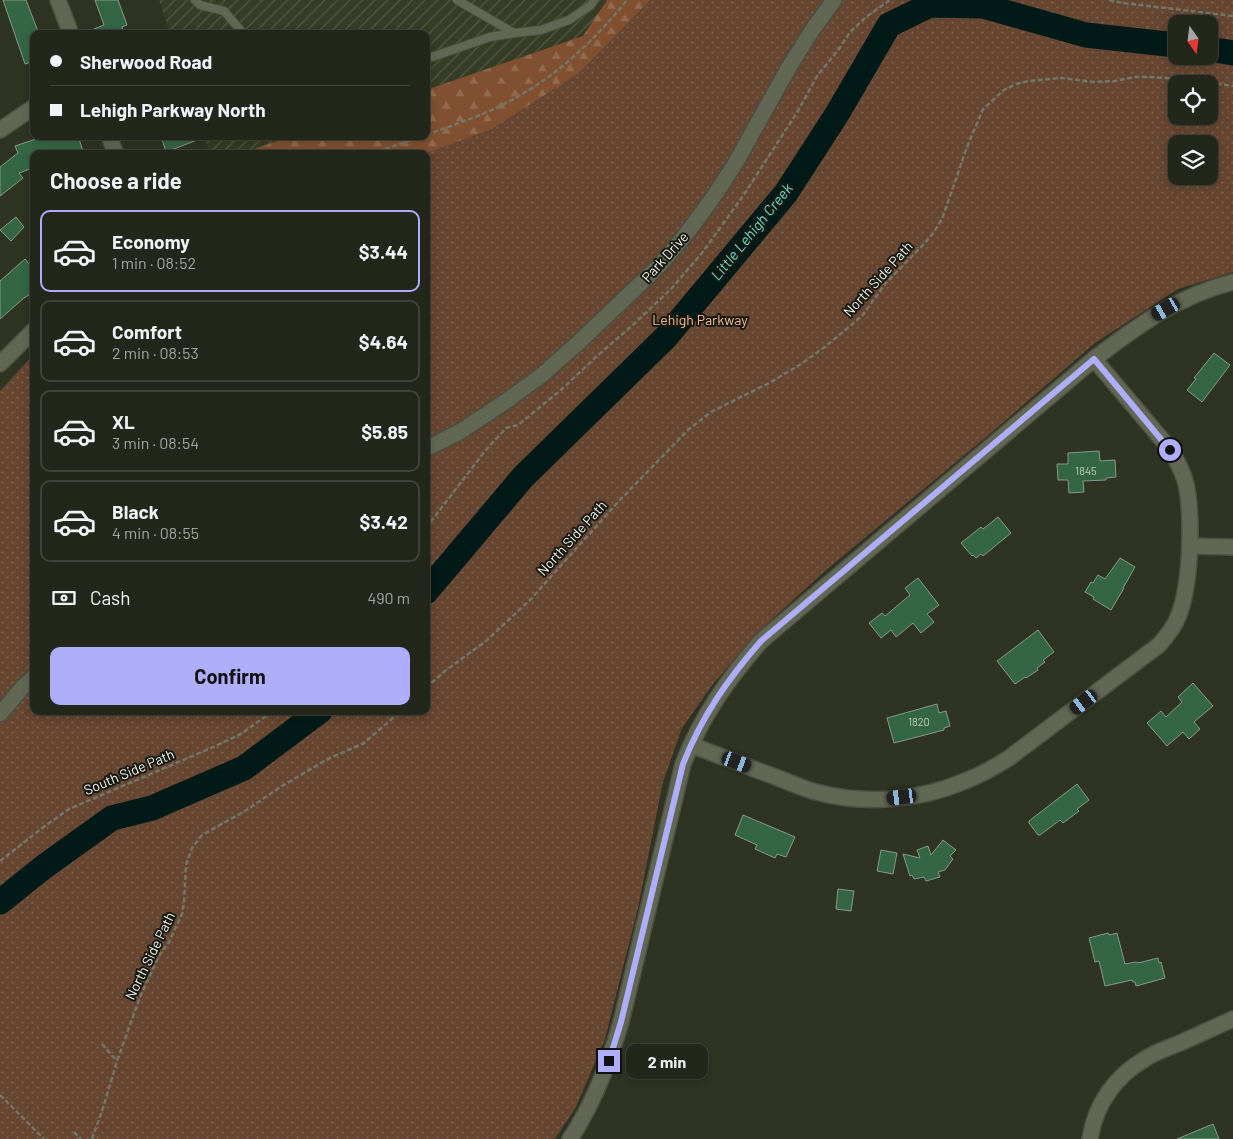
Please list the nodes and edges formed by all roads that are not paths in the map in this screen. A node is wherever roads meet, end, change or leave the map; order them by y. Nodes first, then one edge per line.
1 (58, 0) edge
2 (195, 0) edge
3 (456, 0) edge
4 (594, 0) edge
5 (834, 0) edge
6 (69, 30) edge
7 (241, 30) edge
8 (514, 33) junction
9 (430, 59) edge
10 (30, 110) edge
11 (0, 130) edge
12 (1233, 282) edge
13 (30, 334) edge
14 (1094, 359) junction
15 (0, 364) edge
16 (430, 448) edge
17 (1190, 546) junction
18 (1233, 547) edge
19 (30, 681) edge
20 (0, 714) edge
21 (691, 745) junction
22 (1233, 1019) edge
23 (570, 1139) edge
24 (1090, 1139) edge

1 - 6 street
2 - 7 lane
3 - 8 lane
4 - 8 lane
5 - 16 street, Park Drive
8 - 9 lane
10 - 11 street
12 - 14 street
13 - 15 street
14 - 17 street
14 - 21 street
17 - 18 street
17 - 21 street
19 - 20 street
21 - 23 street
22 - 24 street

